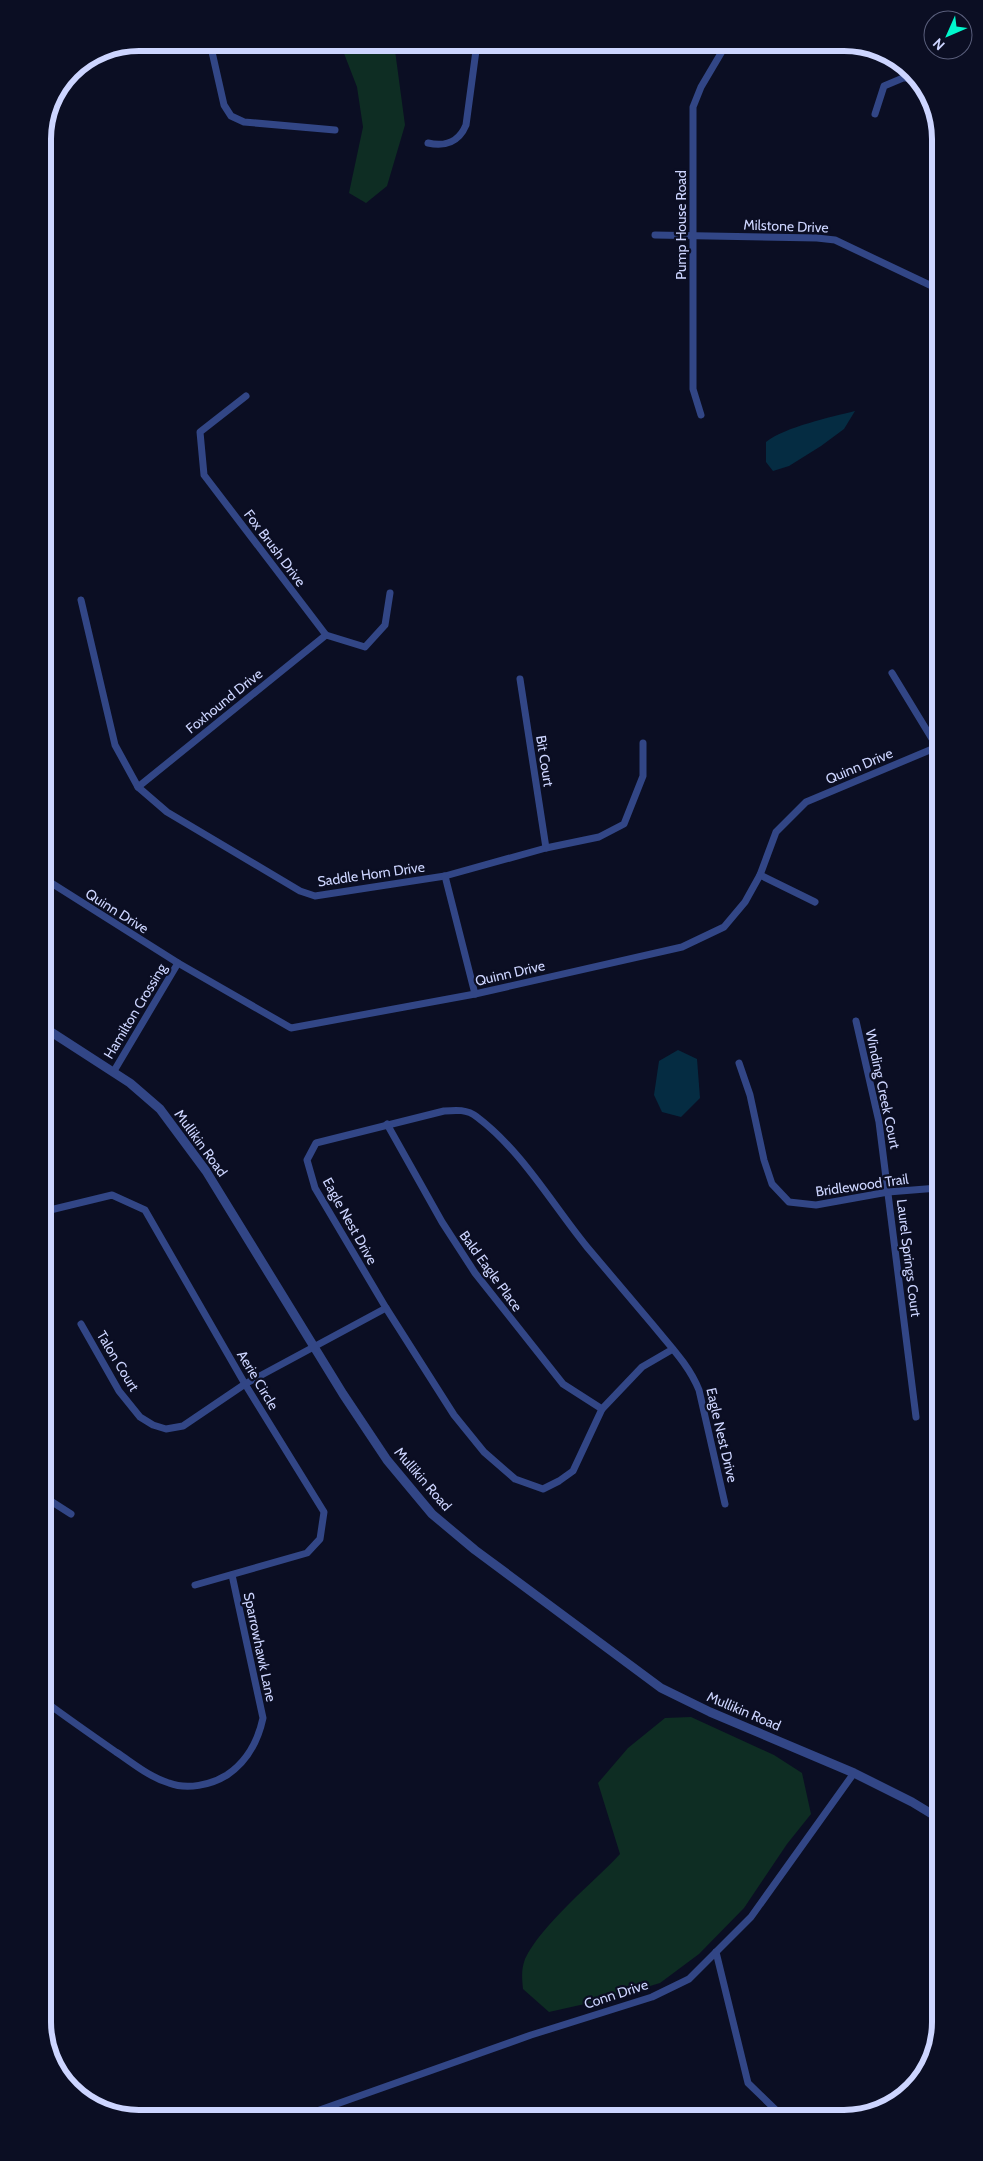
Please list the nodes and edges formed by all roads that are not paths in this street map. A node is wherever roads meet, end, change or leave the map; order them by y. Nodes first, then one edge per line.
1 (212, 51) edge
2 (476, 51) edge
3 (722, 51) edge
4 (907, 78) edge
5 (875, 114) dead end
6 (336, 130) dead end
7 (428, 143) dead end
8 (655, 235) dead end
9 (693, 236) junction
10 (932, 286) edge
11 (246, 396) dead end
12 (701, 415) dead end
13 (390, 593) dead end
14 (81, 600) dead end
15 (326, 635) junction
16 (892, 673) dead end
17 (520, 679) dead end
18 (932, 739) edge
19 (643, 743) dead end
20 (932, 749) edge
21 (138, 786) junction
22 (546, 848) junction
23 (760, 875) junction
24 (445, 876) junction
25 (51, 883) edge
26 (815, 902) dead end
27 (178, 963) junction
28 (475, 994) junction
29 (856, 1021) dead end
30 (51, 1032) edge
31 (739, 1063) dead end
32 (114, 1072) junction
33 (387, 1124) junction
34 (932, 1188) edge
35 (888, 1192) junction
36 (51, 1210) edge
37 (386, 1308) junction
38 (81, 1324) dead end
39 (315, 1346) junction
40 (673, 1349) junction
41 (245, 1384) junction
42 (602, 1409) junction
43 (916, 1417) dead end
44 (51, 1501) edge
45 (725, 1504) dead end
46 (71, 1514) dead end
47 (232, 1575) junction
48 (195, 1586) dead end
49 (51, 1706) edge
50 (854, 1773) junction
51 (932, 1814) edge
52 (716, 1952) junction
53 (320, 2110) edge
54 (776, 2110) edge

1 - 6 street
2 - 7 street
3 - 9 street, Pump House Road
4 - 5 street
8 - 9 street, Milstone Drive
9 - 10 street, Milstone Drive
9 - 12 street, Pump House Road
11 - 15 street, Fox Brush Drive
13 - 15 street
14 - 21 street, Saddle Horn Drive
15 - 21 street, Foxhound Drive
16 - 18 street
17 - 22 street, Bit Court
19 - 22 street, Saddle Horn Drive
20 - 23 street, Quinn Drive
21 - 24 street, Saddle Horn Drive
22 - 24 street, Saddle Horn Drive
23 - 26 street
23 - 28 street, Quinn Drive
24 - 28 street
25 - 27 street, Quinn Drive
27 - 28 street, Quinn Drive
27 - 32 street, Hamilton Crossing
29 - 35 street, Winding Creek Court
30 - 32 street, Mullikin Road
31 - 35 street, Bridlewood Trail
32 - 39 street, Mullikin Road
33 - 37 street, Eagle Nest Drive
33 - 40 street, Eagle Nest Drive
33 - 42 street, Bald Eagle Place
34 - 35 street, Bridlewood Trail
35 - 43 street, Laurel Springs Court
36 - 41 street, Aerie Circle
37 - 39 street, Talon Court
37 - 42 street, Eagle Nest Drive
38 - 41 street, Talon Court
39 - 41 street, Talon Court
39 - 50 street, Mullikin Road
40 - 42 street, Eagle Nest Drive
40 - 45 street, Eagle Nest Drive
41 - 47 street, Aerie Circle
44 - 46 street
47 - 48 street, Aerie Circle
47 - 49 street, Sparrowhawk Lane
50 - 51 street, Mullikin Road
50 - 52 street, Conn Drive
52 - 53 street, Conn Drive
52 - 54 street

